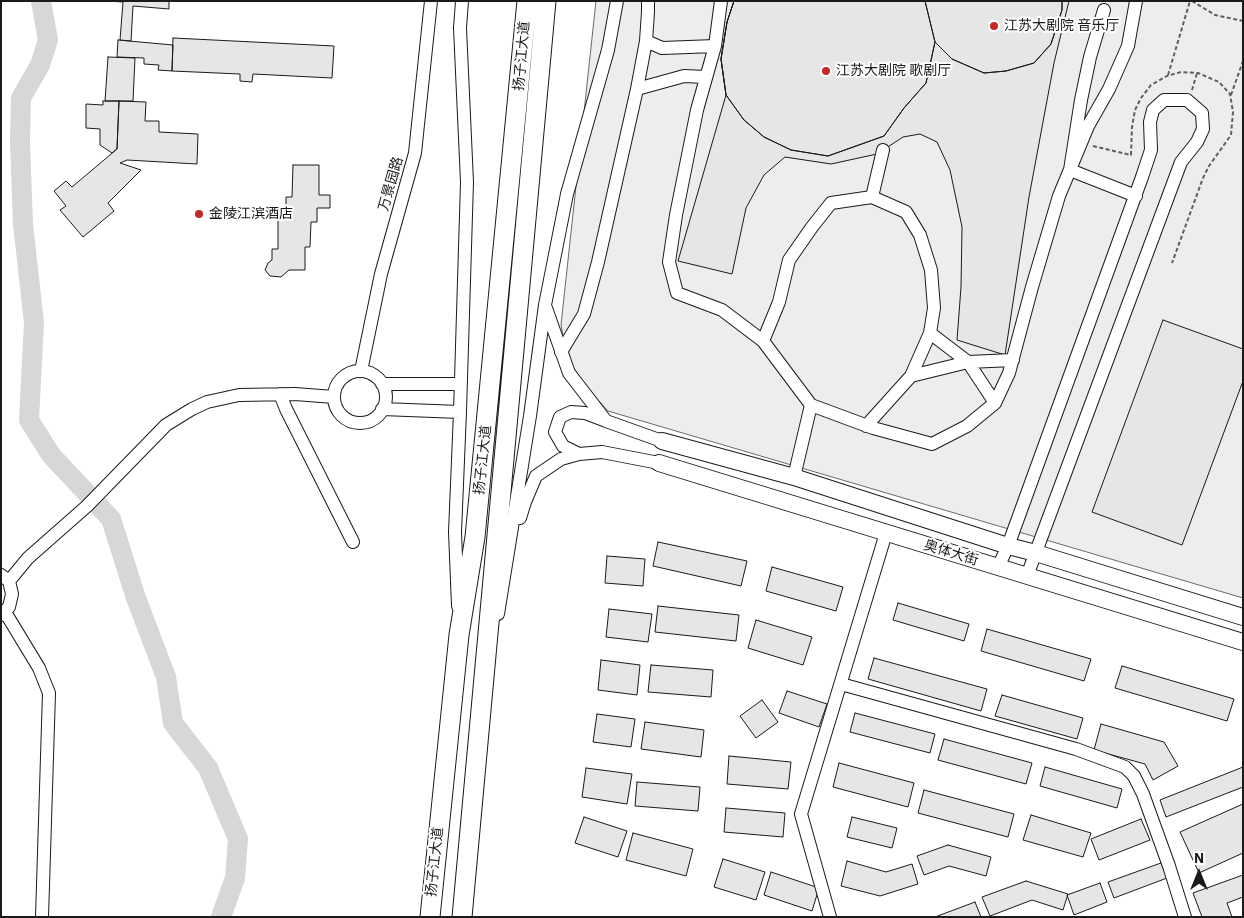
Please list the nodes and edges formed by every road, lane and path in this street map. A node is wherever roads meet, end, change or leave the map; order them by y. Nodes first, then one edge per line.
1 (431, 1) edge
2 (462, 1) edge
3 (527, 1) edge
4 (546, 1) edge
5 (617, 1) edge
6 (648, 1) edge
7 (721, 1) edge
8 (1136, 1) edge
9 (1191, 1) edge
10 (1104, 10) dead end
11 (1243, 21) edge
12 (646, 41) junction
13 (715, 46) junction
14 (1243, 61) edge
15 (1197, 73) junction
16 (1168, 76) junction
17 (706, 78) junction
18 (637, 89) junction
19 (1230, 98) junction
20 (1188, 102) junction
21 (1081, 142) junction
22 (883, 150) dead end
23 (1070, 170) junction
24 (1136, 196) junction
25 (872, 197) junction
26 (1172, 263) dead end
27 (544, 305) junction
28 (930, 334) junction
29 (764, 341) junction
30 (562, 352) junction
31 (1013, 360) junction
32 (968, 362) junction
33 (361, 371) junction
34 (911, 376) junction
35 (382, 384) junction
36 (460, 384) junction
37 (280, 394) junction
38 (334, 397) junction
39 (995, 403) junction
40 (811, 405) junction
41 (382, 409) junction
42 (460, 412) junction
43 (606, 422) junction
44 (866, 426) junction
45 (662, 441) joint
46 (579, 454) junction
47 (659, 463) joint
48 (794, 477) junction
49 (886, 533) junction
50 (352, 542) dead end
51 (1008, 546) junction
52 (1036, 553) junction
53 (998, 567) junction
54 (504, 574) junction
55 (1028, 576) junction
56 (5, 578) edge
57 (3, 614) edge
58 (1243, 617) edge
59 (459, 635) junction
60 (1243, 642) edge
61 (841, 684) junction
62 (477, 757) junction
63 (42, 917) edge
64 (430, 917) edge
65 (462, 917) edge
66 (830, 917) edge
67 (1185, 917) edge

1 - 33 street, 万景园路
2 - 36 street
3 - 59 highway, 扬子江大道
4 - 62 highway, 扬子江大道
5 - 27 street
6 - 12 street
7 - 13 street
8 - 21 street
9 - 11 path
9 - 16 path
10 - 23 street
12 - 13 street
12 - 18 street
13 - 17 street
14 - 19 path
15 - 16 path
15 - 19 path
15 - 20 path
16 - 21 path
17 - 18 street
17 - 29 street
18 - 30 street
19 - 26 path
20 - 24 street
20 - 52 street
21 - 23 street
22 - 25 street
23 - 24 street
23 - 31 street
24 - 51 street
25 - 28 street
25 - 29 street
27 - 30 street
27 - 54 street
28 - 32 street
28 - 34 street
29 - 40 street
30 - 43 street
31 - 32 street
31 - 39 street
32 - 34 street
32 - 39 street
33 - 35 street
33 - 38 street
34 - 44 street
35 - 36 street
35 - 41 street
36 - 42 street
37 - 38 street
37 - 50 street
37 - 56 street
38 - 41 street
39 - 44 street
40 - 44 street
40 - 48 street
41 - 42 street
42 - 59 street
43 - 45 street
43 - 46 street
45 - 48 main road, 奥体大街
46 - 47 street
46 - 54 street
47 - 49 main road, 奥体大街
48 - 51 main road, 奥体大街
49 - 53 main road, 奥体大街
49 - 61 street
51 - 52 main road, 奥体大街
51 - 53 street
52 - 55 street
52 - 58 main road, 奥体大街
53 - 55 main road, 奥体大街
54 - 62 street
55 - 60 main road, 奥体大街
56 - 57 street
57 - 63 street
59 - 64 highway, 扬子江大道
61 - 66 street
61 - 67 street
62 - 65 highway, 扬子江大道

